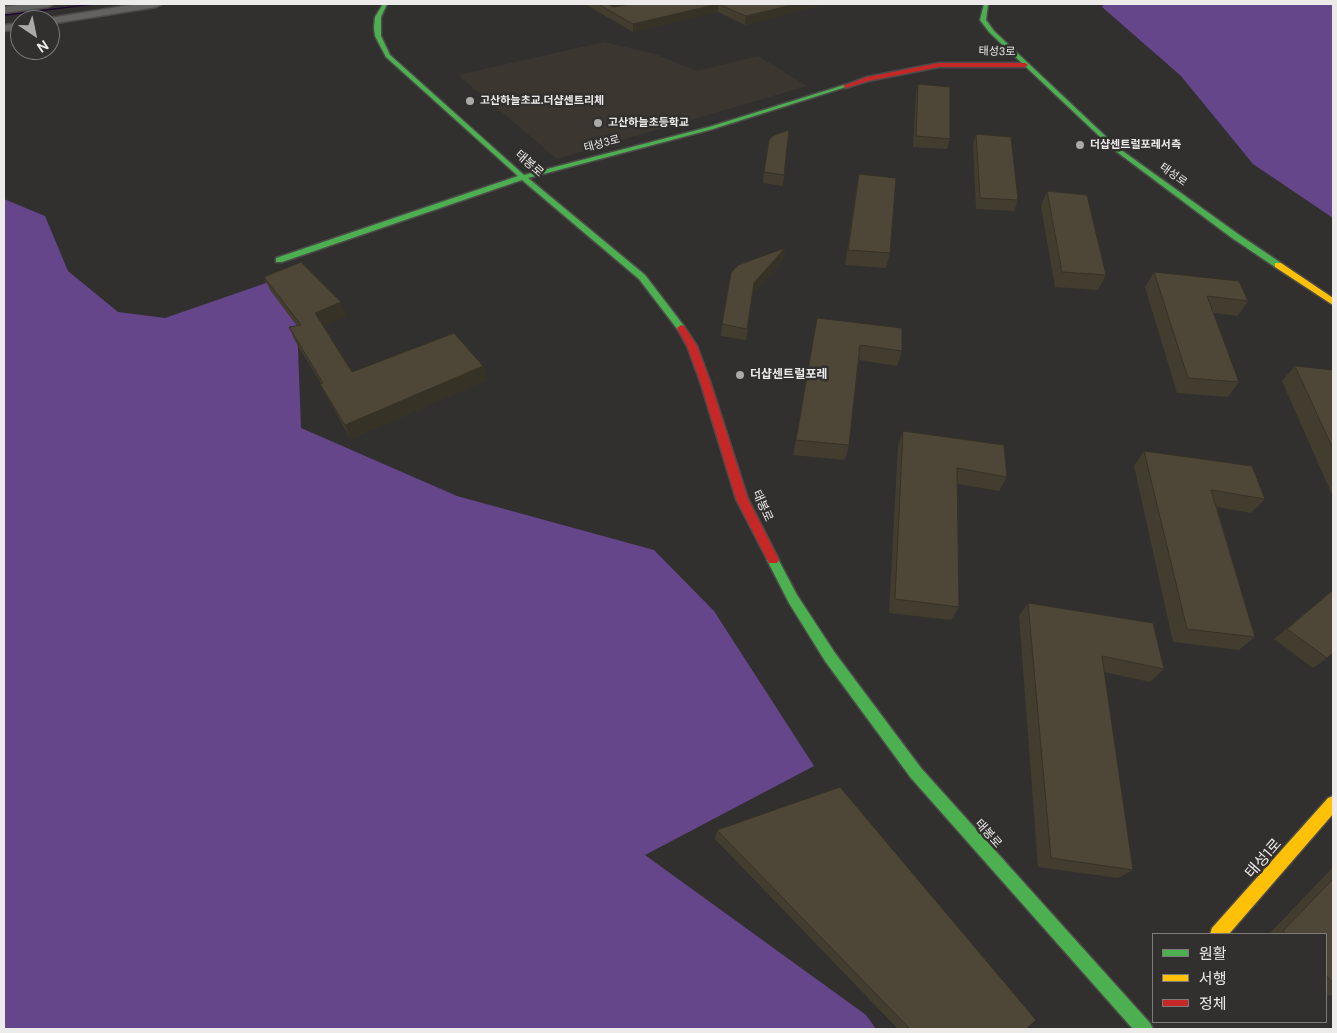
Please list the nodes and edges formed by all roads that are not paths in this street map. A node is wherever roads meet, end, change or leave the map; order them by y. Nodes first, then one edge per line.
1 (48, 4) edge
2 (156, 4) edge
3 (385, 4) edge
4 (986, 4) edge
5 (4, 10) edge
6 (60, 19) edge
7 (1024, 65) junction
8 (523, 177) junction
9 (279, 260) dead end
10 (1333, 302) edge
11 (1333, 803) edge
12 (1219, 933) edge
13 (1148, 1013) dead end
14 (1141, 1026) edge

1 - 5 street
2 - 6 street
3 - 8 street, 태봉로
4 - 7 street, 태성로
7 - 8 street, 태성3로
7 - 10 street, 태성로
8 - 9 street, 태성3로
8 - 14 street, 태봉로
11 - 12 street, 태성1로
13 - 14 street

